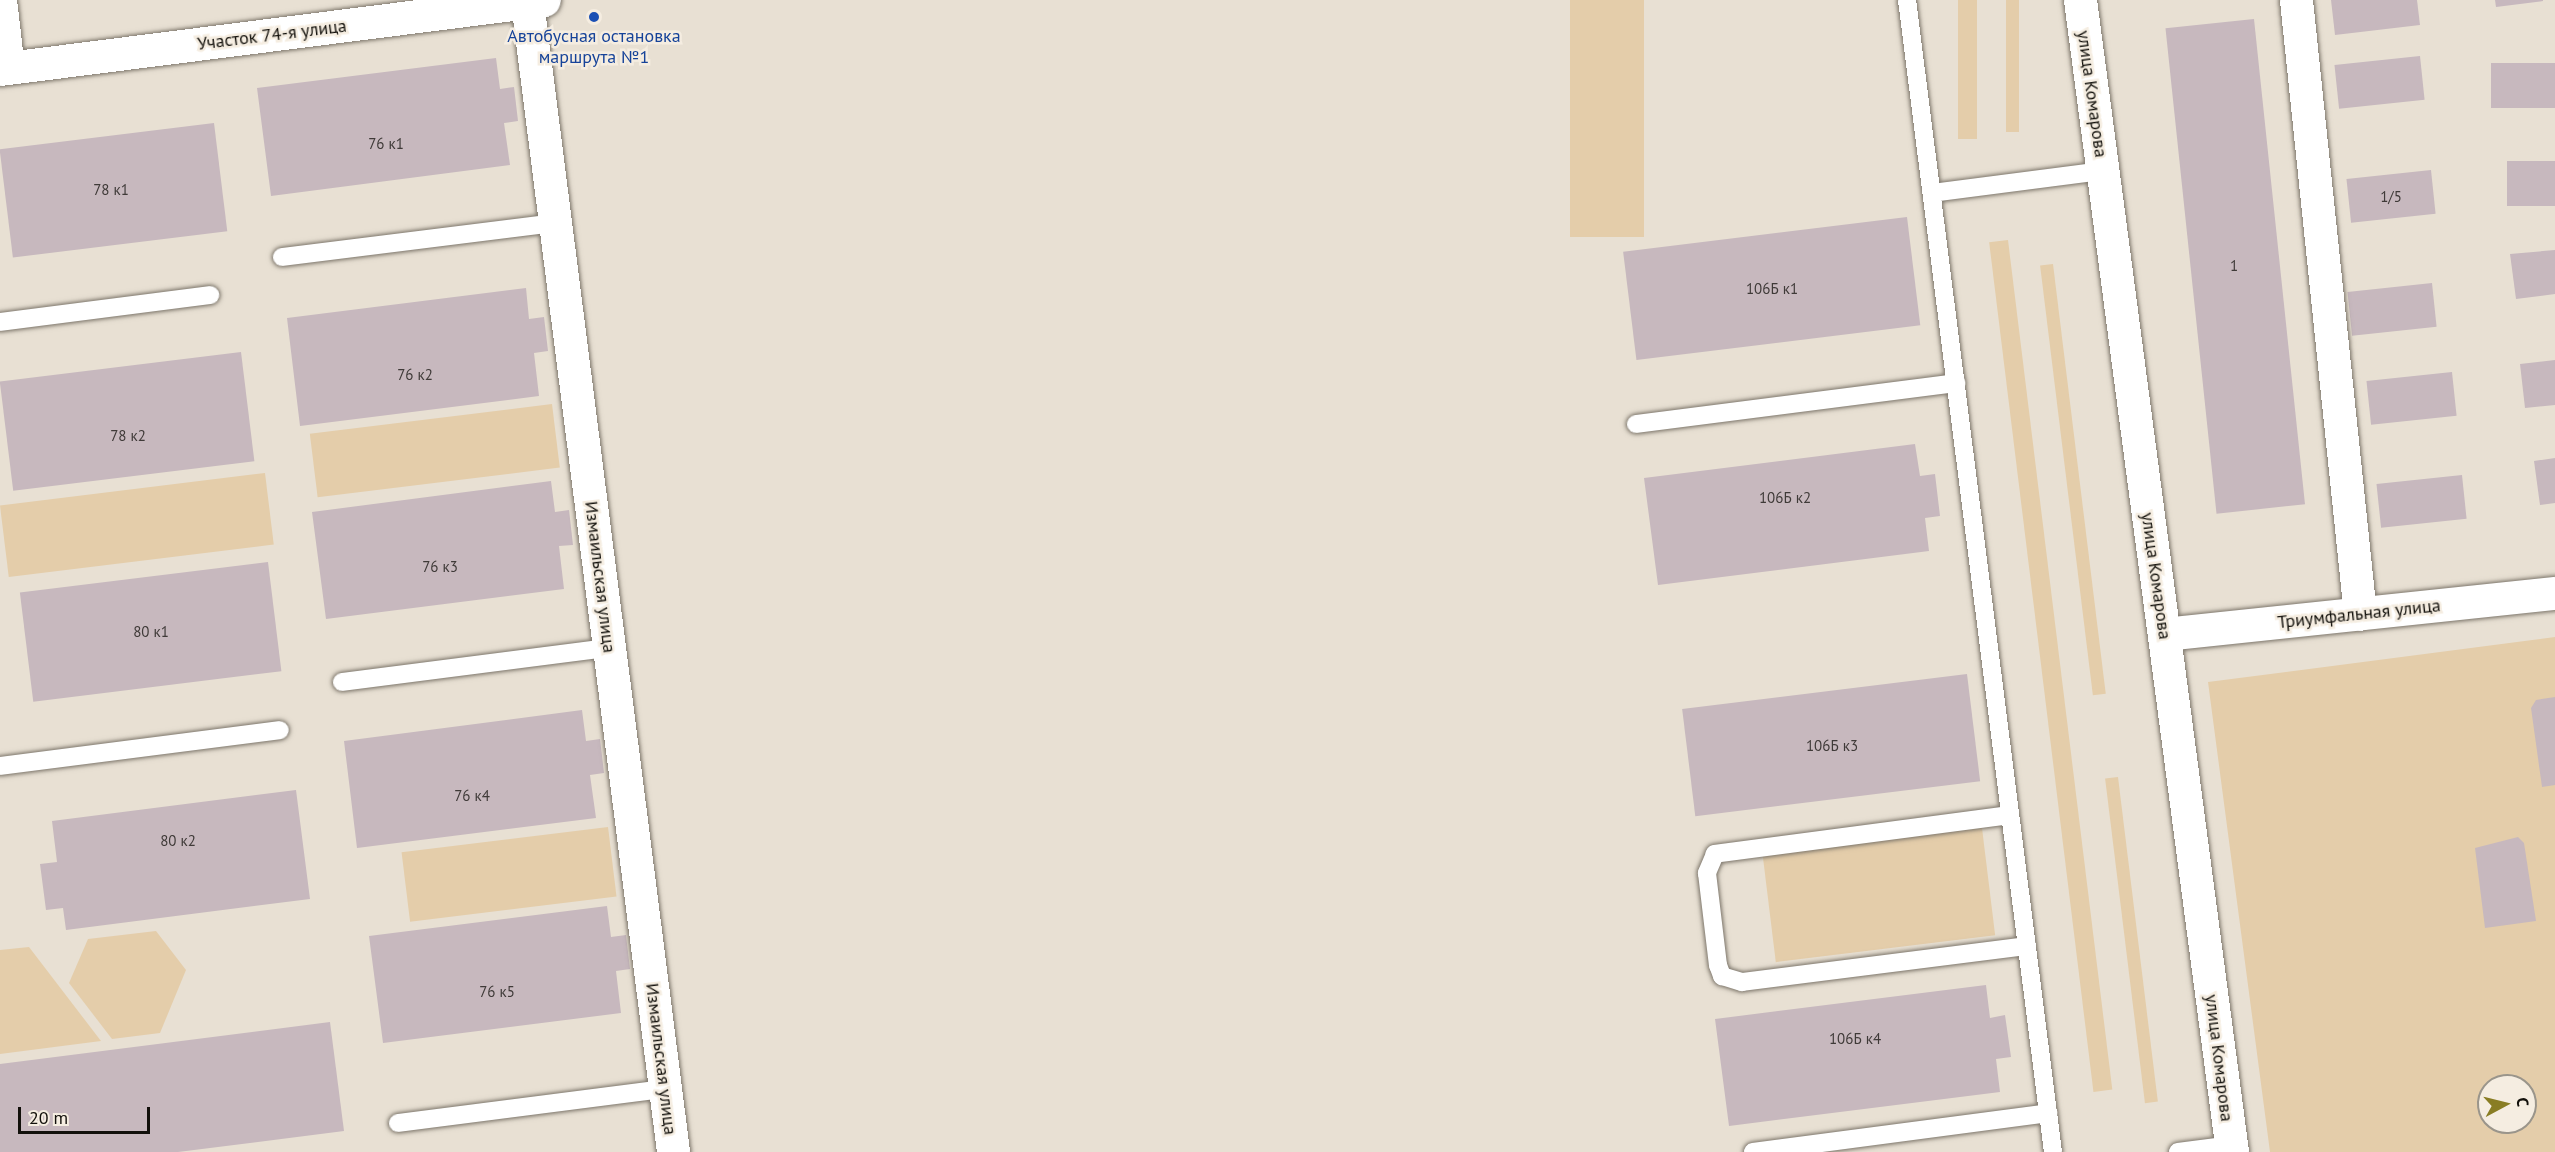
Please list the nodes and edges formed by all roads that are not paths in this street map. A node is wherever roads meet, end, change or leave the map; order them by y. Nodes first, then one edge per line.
1 (0, 0) edge
2 (1907, 0) edge
3 (2080, 0) edge
4 (2296, 0) edge
5 (535, 1) edge
6 (492, 3) edge
7 (4, 69) edge
8 (2102, 171) junction
9 (1932, 193) junction
10 (555, 223) junction
11 (282, 257) dead end
12 (210, 295) dead end
13 (0, 322) edge
14 (1956, 383) junction
15 (1636, 424) dead end
16 (2555, 593) edge
17 (2360, 614) junction
18 (2164, 634) junction
19 (609, 648) junction
20 (342, 682) dead end
21 (280, 730) dead end
22 (0, 766) edge
23 (2010, 815) junction
24 (2027, 946) junction
25 (665, 1089) junction
26 (2048, 1113) junction
27 (398, 1123) dead end
28 (2231, 1149) edge
29 (673, 1152) edge
30 (1753, 1152) edge
31 (2053, 1152) edge
32 (2178, 1152) edge

1 - 7 street
2 - 9 lane
3 - 8 street, улица Комарова
4 - 17 street
5 - 6 street, Участок 74-я улица
5 - 10 street, Измаильская улица
6 - 7 street, Участок 74-я улица
8 - 9 lane
8 - 18 street, улица Комарова
9 - 14 lane
10 - 11 lane
10 - 19 street, Измаильская улица
12 - 13 lane
14 - 15 lane
14 - 23 lane
16 - 17 street, Триумфальная улица
17 - 18 street, Триумфальная улица
18 - 28 street, улица Комарова
19 - 20 lane
19 - 25 street, Измаильская улица
21 - 22 lane
23 - 24 lane
23 - 24 lane
24 - 26 lane
25 - 27 lane
25 - 29 street, Измаильская улица
26 - 30 lane
26 - 31 lane
28 - 32 lane

